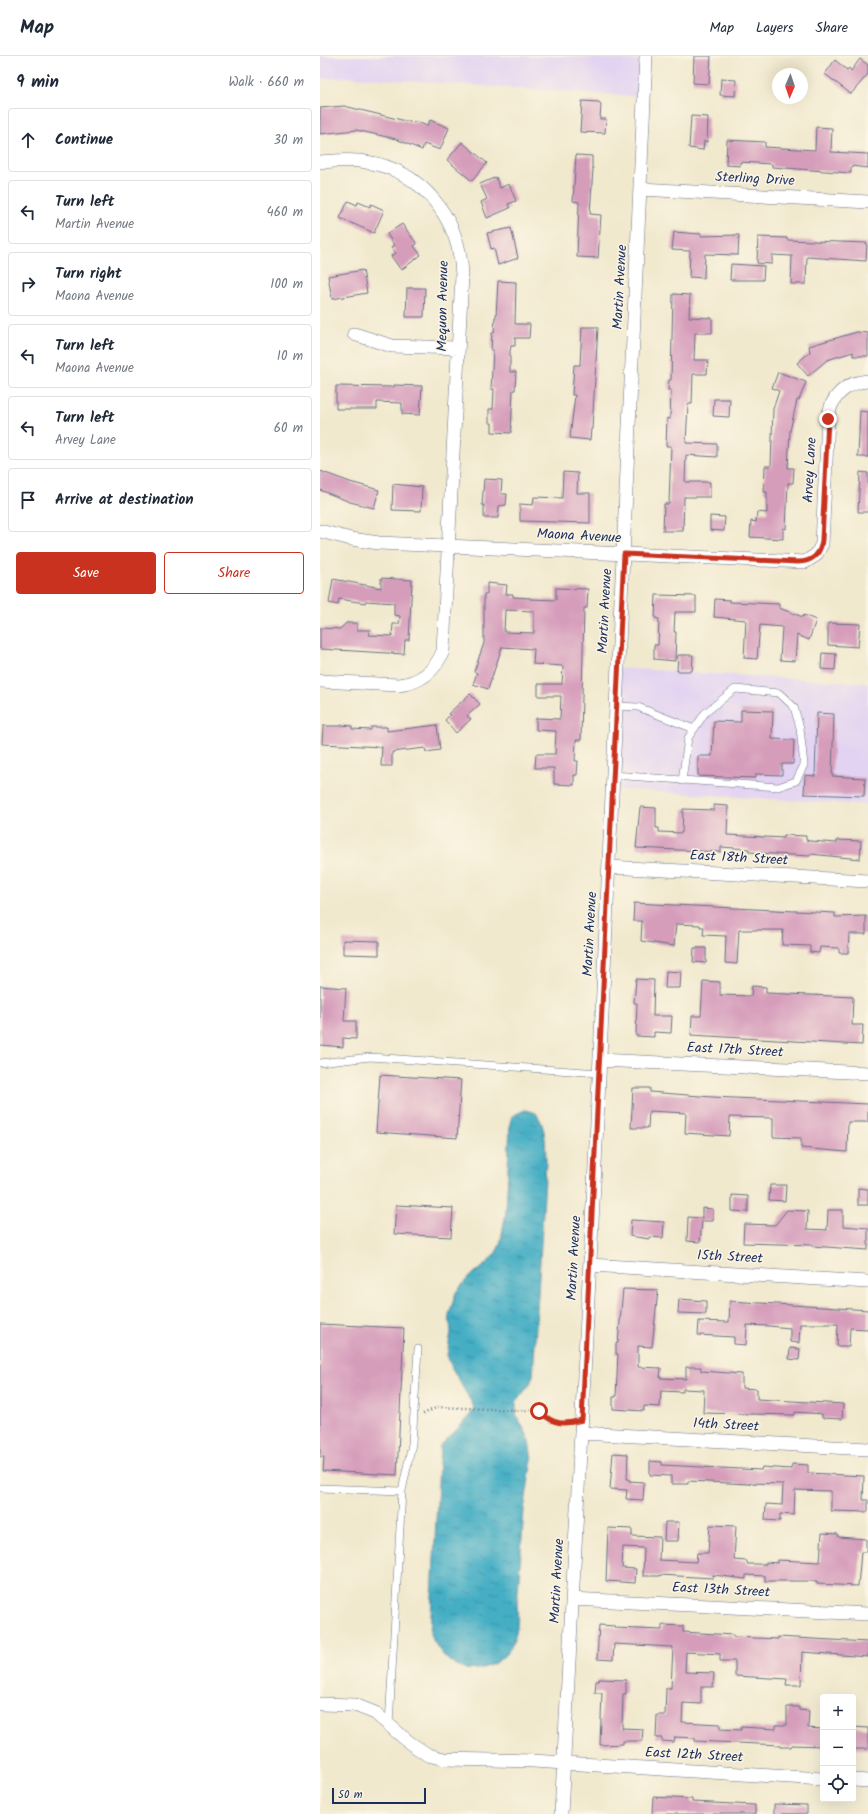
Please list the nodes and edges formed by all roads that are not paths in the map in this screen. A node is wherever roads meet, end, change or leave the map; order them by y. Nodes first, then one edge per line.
1 (646, 56) edge
2 (320, 162) edge
3 (641, 189) junction
4 (868, 202) edge
5 (354, 334) dead end
6 (458, 348) junction
7 (868, 381) edge
8 (320, 531) edge
9 (822, 536) joint
10 (449, 546) junction
11 (624, 554) junction
12 (320, 681) edge
13 (617, 706) junction
14 (694, 729) junction
15 (613, 775) junction
16 (682, 781) junction
17 (609, 867) junction
18 (868, 881) edge
19 (600, 1060) junction
20 (320, 1063) edge
21 (600, 1073) junction
22 (868, 1073) edge
23 (590, 1265) junction
24 (868, 1282) edge
25 (418, 1349) dead end
26 (582, 1426) junction
27 (868, 1449) edge
28 (320, 1488) edge
29 (402, 1491) junction
30 (572, 1599) junction
31 (868, 1614) edge
32 (320, 1704) edge
33 (389, 1725) junction
34 (563, 1763) junction
35 (820, 1779) edge
36 (856, 1780) edge
37 (868, 1781) edge
38 (561, 1814) edge

1 - 3 street, Martin Avenue
2 - 6 street, Mequon Avenue
3 - 4 street, Sterling Drive
3 - 11 street, Martin Avenue
5 - 6 street
6 - 10 street, Mequon Avenue
7 - 9 street, Arvey Lane
8 - 10 street, Maona Avenue
9 - 11 street, Maona Avenue
10 - 11 street, Maona Avenue
10 - 12 street, Mequon Avenue
11 - 13 street, Martin Avenue
13 - 14 lane
13 - 15 street, Martin Avenue
14 - 16 lane
14 - 16 lane
15 - 16 lane
15 - 17 street, Martin Avenue
17 - 18 street, East 18th Street
17 - 19 street, Martin Avenue
19 - 21 street, Martin Avenue
19 - 22 street, East 17th Street
20 - 21 lane
21 - 23 street, Martin Avenue
23 - 24 street, 15th Street
23 - 26 street, Martin Avenue
25 - 29 lane
26 - 27 street, 14th Street
26 - 30 street, Martin Avenue
28 - 29 lane
29 - 33 lane
30 - 31 street, East 13th Street
30 - 34 street, Martin Avenue
32 - 33 street, East 12th Street
33 - 34 street, East 12th Street
34 - 35 street, East 12th Street
34 - 38 street, Martin Avenue
36 - 37 street

